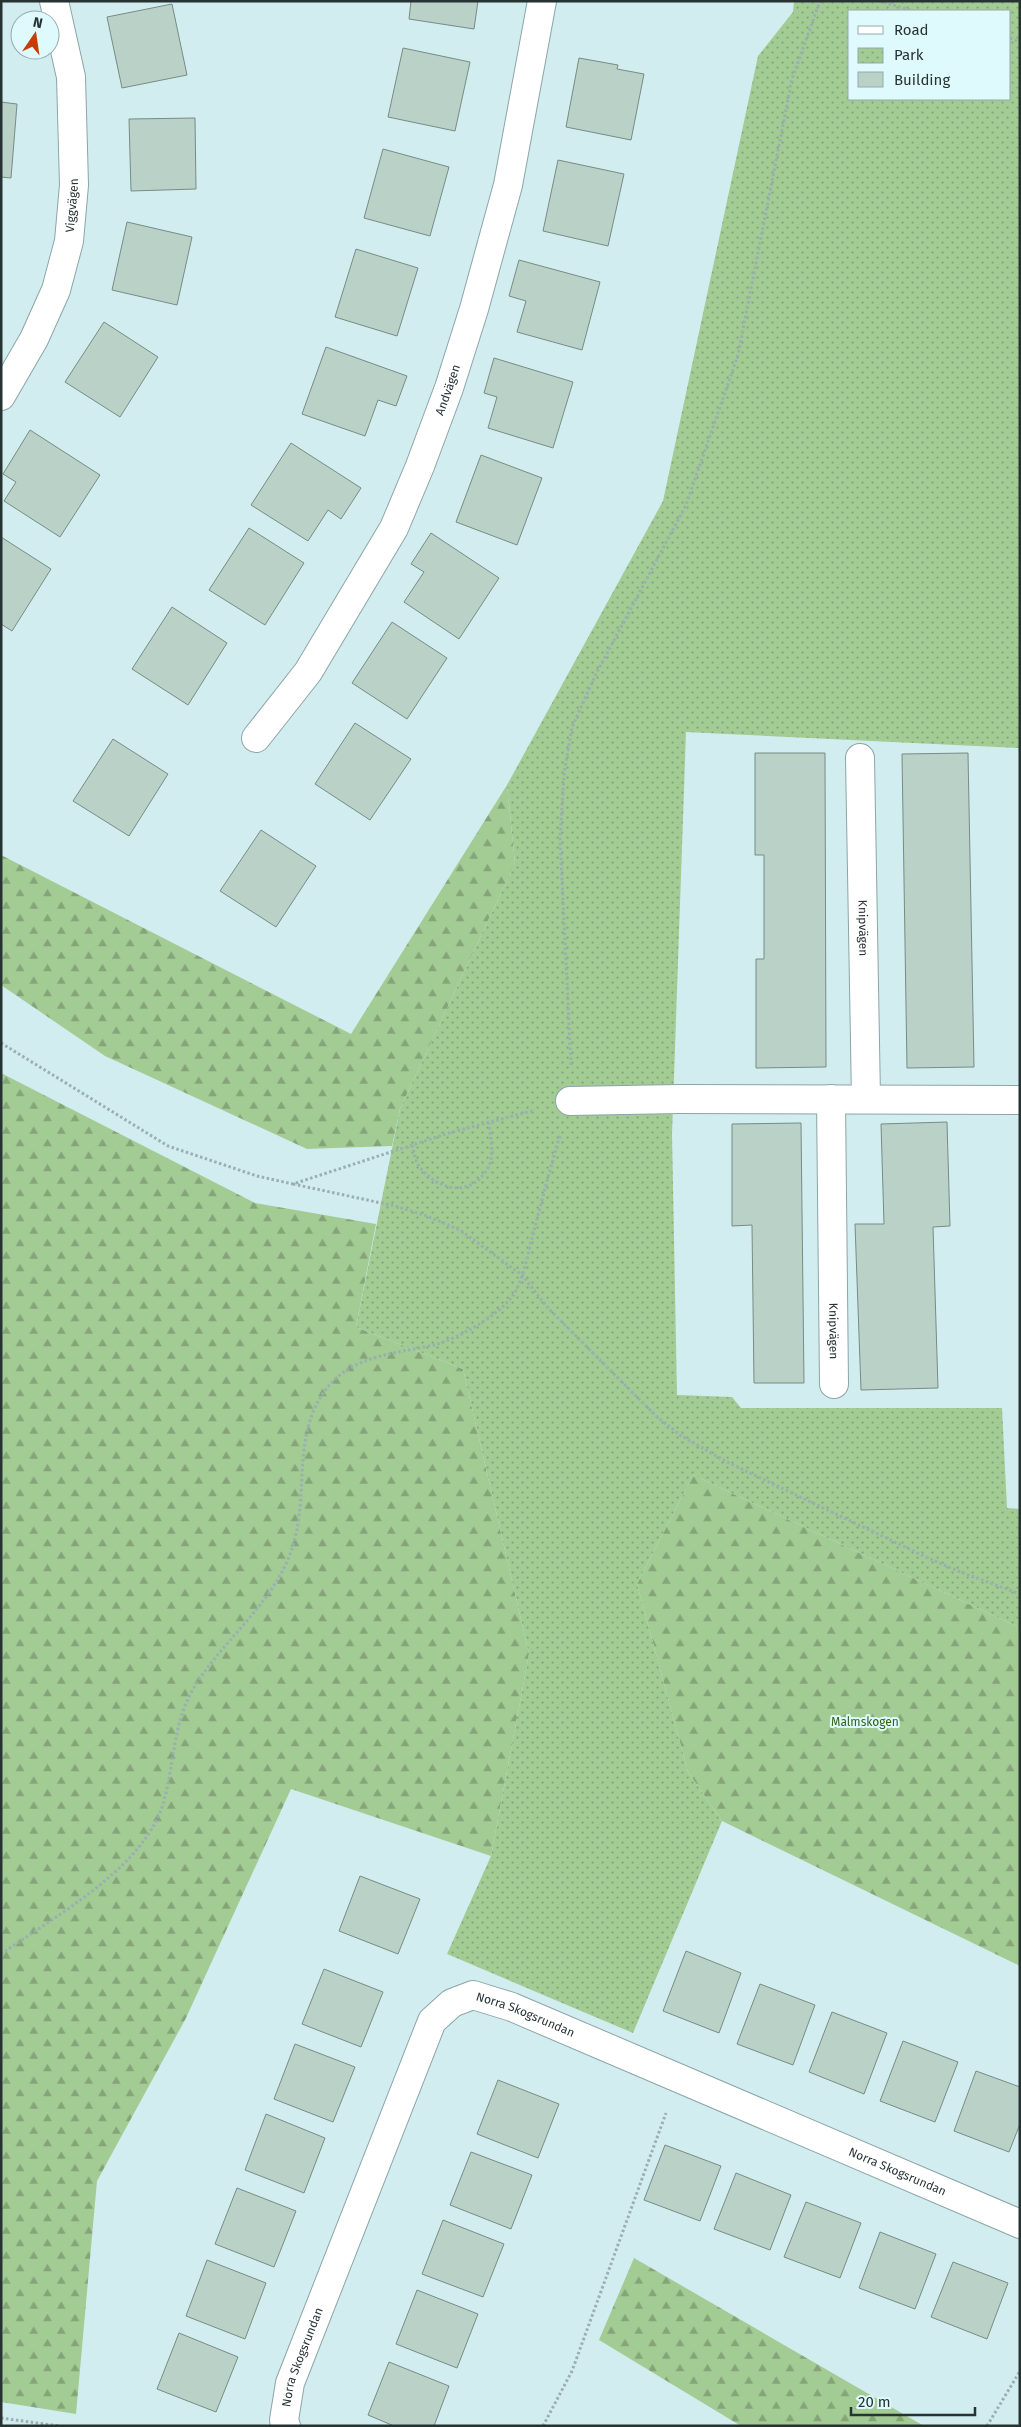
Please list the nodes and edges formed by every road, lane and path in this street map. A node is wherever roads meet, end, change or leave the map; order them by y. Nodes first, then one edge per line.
1 (54, 1) edge
2 (542, 1) edge
3 (820, 1) edge
4 (879, 1) edge
5 (910, 10) edge
6 (1, 396) edge
7 (256, 738) dead end
8 (860, 758) dead end
9 (1, 1044) edge
10 (831, 1099) junction
11 (866, 1099) junction
12 (1020, 1100) edge
13 (570, 1101) junction
14 (489, 1122) junction
15 (412, 1145) junction
16 (293, 1184) junction
17 (522, 1275) junction
18 (834, 1384) dead end
19 (1020, 1594) edge
20 (1, 1954) edge
21 (678, 2079) junction
22 (1020, 2224) edge
23 (1020, 2371) edge
24 (1, 2418) edge
25 (59, 2426) edge
26 (286, 2426) edge
27 (543, 2426) edge
28 (987, 2426) edge

1 - 6 street, Viggvägen
2 - 7 street, Andvägen
3 - 13 path
4 - 5 path
8 - 11 street, Knipvägen
9 - 16 path
10 - 11 street
10 - 13 street
10 - 18 street, Knipvägen
11 - 12 street
13 - 14 path
13 - 17 path
14 - 15 path
14 - 15 path
15 - 16 path
16 - 17 path
17 - 19 path
17 - 20 path
21 - 22 street, Norra Skogsrundan
21 - 26 street, Norra Skogsrundan
21 - 27 path
23 - 28 path
24 - 25 path

